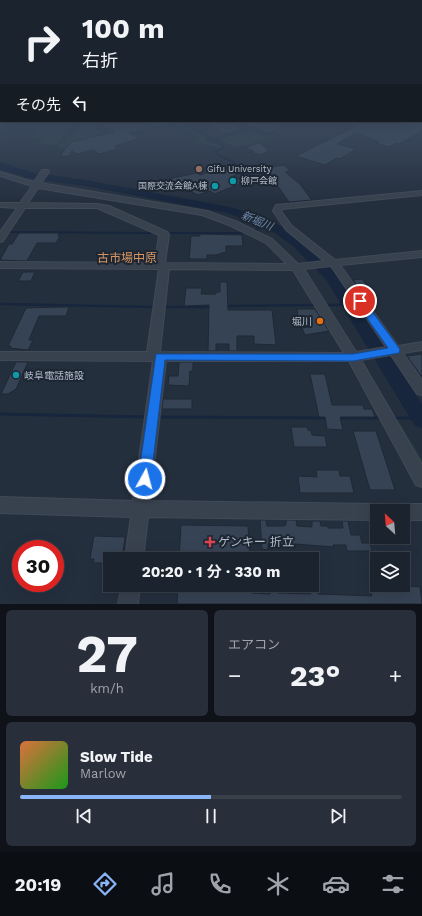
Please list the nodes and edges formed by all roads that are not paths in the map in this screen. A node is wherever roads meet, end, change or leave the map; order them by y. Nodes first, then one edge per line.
1 (45, 172) dead end
2 (0, 174) edge
3 (17, 180) junction
4 (0, 182) edge
5 (37, 184) junction
6 (422, 193) edge
7 (0, 205) edge
8 (23, 205) junction
9 (0, 239) edge
10 (422, 254) edge
11 (332, 264) junction
12 (0, 265) edge
13 (162, 266) junction
14 (298, 267) junction
15 (422, 346) edge
16 (392, 351) junction
17 (0, 356) edge
18 (156, 357) junction
19 (356, 357) junction
20 (422, 390) edge
21 (422, 480) edge
22 (0, 505) edge
23 (141, 509) junction
24 (370, 512) edge
25 (410, 512) edge
26 (422, 512) edge
27 (135, 552) edge
28 (130, 592) edge
29 (128, 604) edge

1 - 5 street
2 - 3 street
3 - 4 street
3 - 5 street
5 - 8 street
5 - 14 street
6 - 11 street
7 - 8 street
8 - 9 street
8 - 13 street
10 - 11 street
11 - 14 street
11 - 16 street
12 - 13 street
13 - 14 street
13 - 18 street
14 - 19 street
15 - 16 street
16 - 19 street
16 - 20 street
17 - 18 street
18 - 19 street
18 - 23 street
19 - 21 street
22 - 23 street
23 - 24 street
23 - 27 street
25 - 26 street
28 - 29 street

